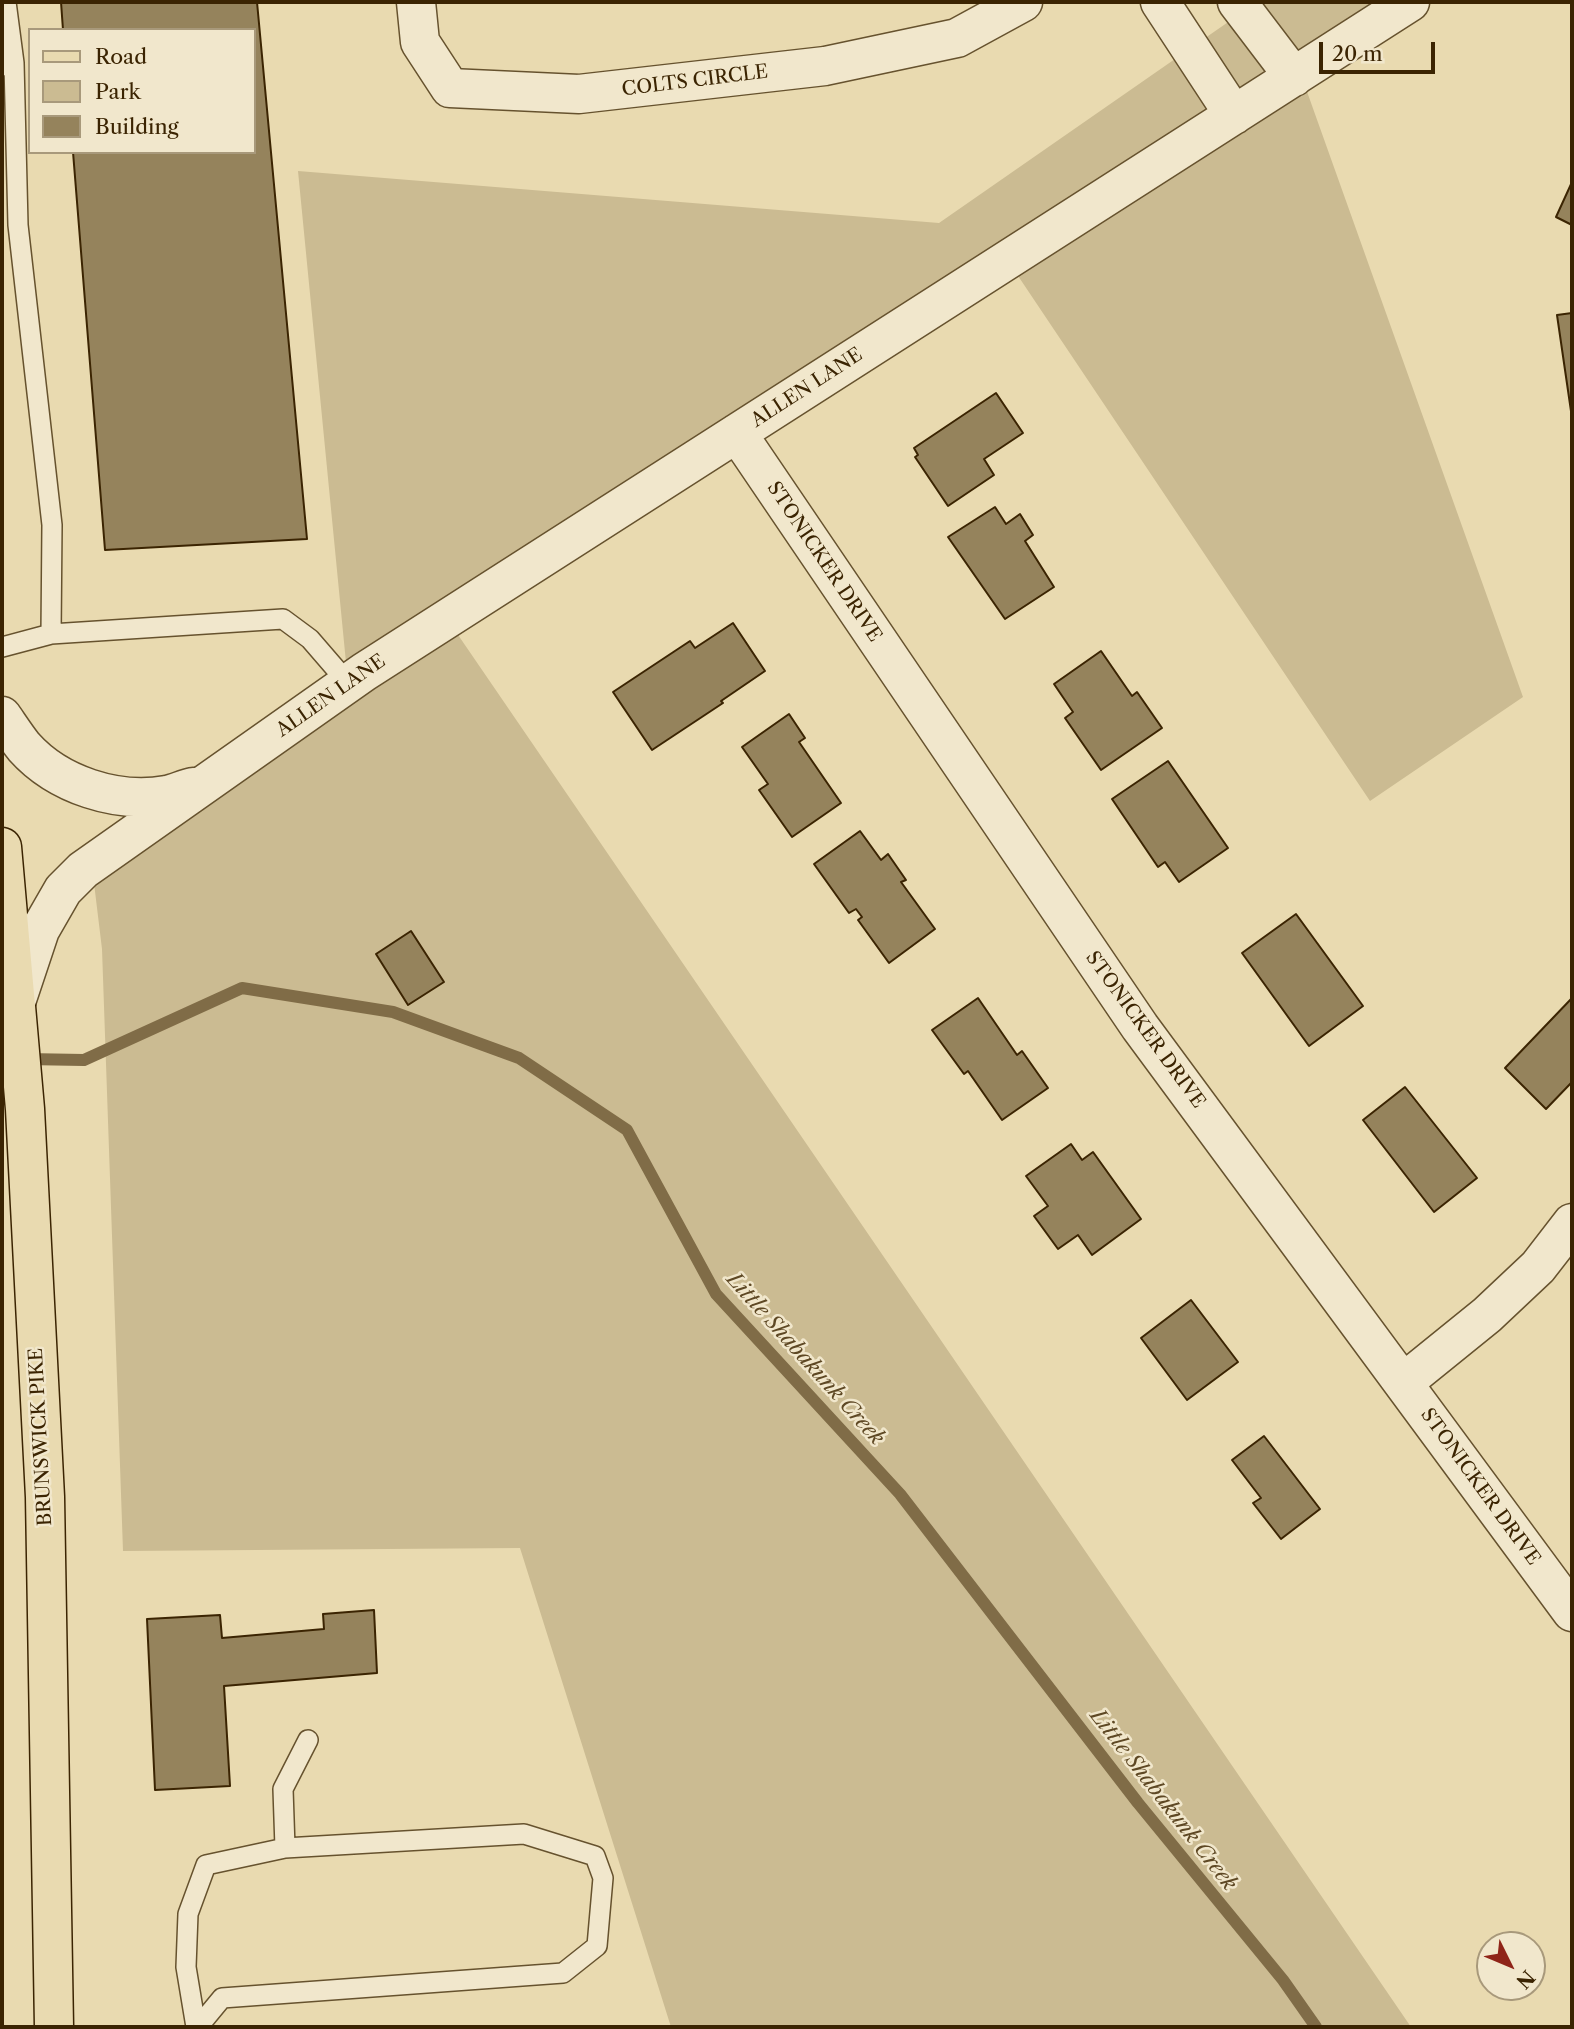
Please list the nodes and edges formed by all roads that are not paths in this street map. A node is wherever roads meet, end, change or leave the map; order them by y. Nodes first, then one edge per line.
1 (6, 2) edge
2 (416, 2) edge
3 (1023, 2) edge
4 (1160, 2) edge
5 (1237, 2) edge
6 (1410, 2) edge
7 (8, 65) edge
8 (1294, 77) junction
9 (1234, 115) junction
10 (737, 433) junction
11 (51, 634) junction
12 (2, 647) edge
13 (348, 683) junction
14 (2, 716) edge
15 (208, 782) junction
16 (2, 847) edge
17 (17, 1015) junction
18 (1572, 1223) edge
19 (1403, 1383) junction
20 (1572, 1612) edge
21 (308, 1741) dead end
22 (285, 1848) junction
23 (54, 2027) edge
24 (197, 2027) edge

1 - 7 lane
2 - 3 street, COLTS CIRCLE
4 - 9 street
5 - 8 street
6 - 8 street, ALLEN LANE
7 - 11 lane
8 - 9 street, ALLEN LANE
9 - 10 street, ALLEN LANE
10 - 13 street, ALLEN LANE
10 - 19 street, STONICKER DRIVE
11 - 12 lane
11 - 13 lane
13 - 15 street, ALLEN LANE
14 - 15 street, ALLEN LANE
15 - 17 street, ALLEN LANE
16 - 17 main road, BRUNSWICK PIKE
17 - 23 main road, BRUNSWICK PIKE
18 - 19 street
19 - 20 street, STONICKER DRIVE
21 - 22 lane
22 - 24 lane
22 - 24 lane

